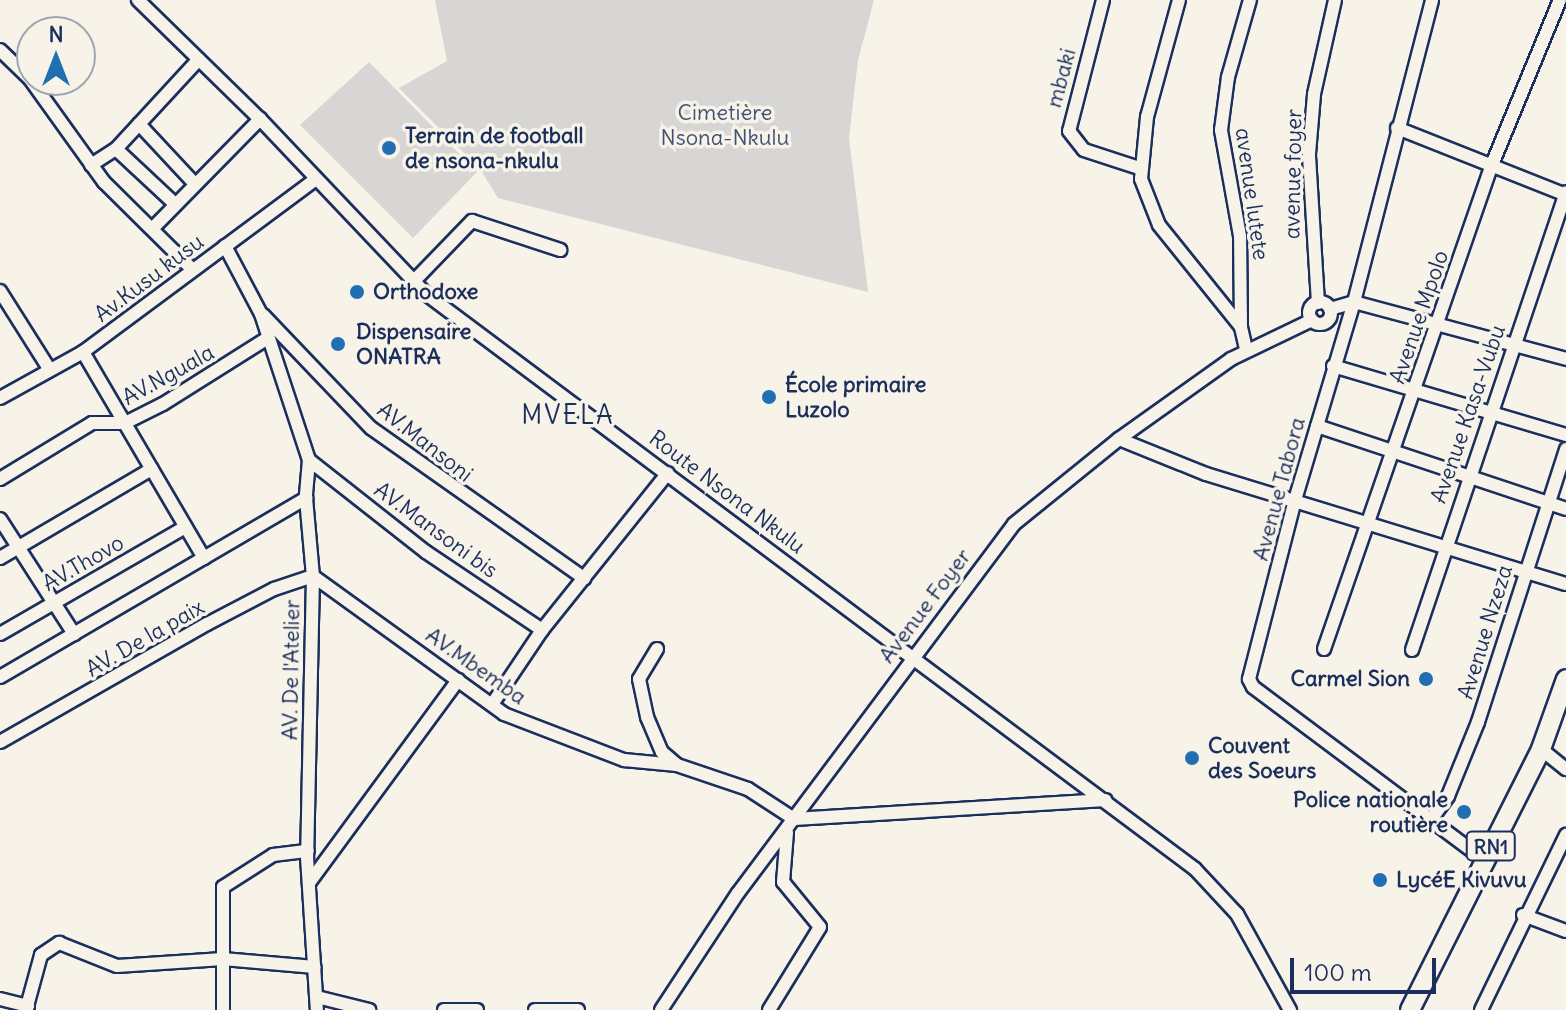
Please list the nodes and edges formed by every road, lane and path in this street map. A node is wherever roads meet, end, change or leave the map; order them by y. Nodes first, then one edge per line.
1 (1103, 0) edge
2 (1179, 0) edge
3 (1250, 0) edge
4 (1335, 0) edge
5 (1432, 0) edge
6 (1560, 0) edge
7 (142, 2) edge
8 (0, 50) edge
9 (199, 59) junction
10 (260, 119) junction
11 (139, 124) junction
12 (1397, 128) junction
13 (116, 149) junction
14 (91, 165) junction
15 (1491, 167) junction
16 (1139, 168) junction
17 (316, 179) junction
18 (194, 183) junction
19 (1566, 194) edge
20 (174, 203) junction
21 (153, 228) junction
22 (225, 246) junction
23 (560, 250) dead end
24 (192, 269) junction
25 (413, 282) junction
26 (0, 291) edge
27 (1354, 302) junction
28 (1318, 303) junction
29 (1330, 309) junction
30 (261, 314) junction
31 (1312, 320) junction
32 (1439, 321) junction
33 (1241, 327) junction
34 (268, 338) junction
35 (1514, 342) junction
36 (1246, 349) junction
37 (83, 352) junction
38 (1566, 359) edge
39 (1333, 366) junction
40 (50, 370) junction
41 (1415, 390) junction
42 (0, 398) edge
43 (1490, 411) junction
44 (125, 423) junction
45 (1317, 426) junction
46 (1566, 435) edge
47 (1119, 439) junction
48 (1566, 449) edge
49 (1394, 451) junction
50 (309, 460) junction
51 (152, 469) junction
52 (668, 473) junction
53 (1469, 476) junction
54 (0, 479) edge
55 (306, 498) junction
56 (1295, 500) junction
57 (1548, 502) junction
58 (1566, 509) edge
59 (0, 519) edge
60 (1369, 523) junction
61 (185, 527) junction
62 (1445, 546) junction
63 (17, 548) junction
64 (0, 558) edge
65 (204, 558) junction
66 (1525, 571) junction
67 (313, 576) junction
68 (584, 578) junction
69 (1566, 584) edge
70 (54, 604) junction
71 (542, 630) junction
72 (0, 634) edge
73 (74, 634) junction
74 (657, 649) dead end
75 (1324, 649) dead end
76 (1412, 650) dead end
77 (912, 657) junction
78 (0, 677) edge
79 (1566, 679) edge
80 (458, 680) junction
81 (493, 703) junction
82 (0, 742) edge
83 (1541, 749) junction
84 (677, 765) junction
85 (1566, 769) edge
86 (1105, 800) junction
87 (1430, 821) junction
88 (791, 824) junction
89 (1566, 835) edge
90 (308, 851) junction
91 (1483, 859) junction
92 (309, 884) junction
93 (1523, 915) junction
94 (1566, 931) edge
95 (223, 959) junction
96 (315, 967) junction
97 (0, 999) edge
98 (317, 1003) edge
99 (27, 1008) edge
100 (223, 1010) edge
101 (369, 1010) edge
102 (444, 1010) edge
103 (477, 1010) edge
104 (535, 1010) edge
105 (578, 1010) edge
106 (661, 1010) edge
107 (769, 1010) edge
108 (1290, 1010) edge
109 (1410, 1010) edge
110 (1481, 1010) edge

1 - 16 street, mbaki
2 - 16 street
3 - 33 street, avenue lutete
4 - 28 street, avenue foyer
5 - 12 street, Avenue Tabora
6 - 15 street, Avenue Mpolo
7 - 9 street, Route Nsona Nkulu
8 - 14 street
9 - 10 street, Route Nsona Nkulu
9 - 11 street
10 - 17 street, Route Nsona Nkulu
10 - 18 street
11 - 13 street
11 - 18 street
12 - 15 street
12 - 27 street, Avenue Tabora
13 - 14 street
13 - 20 street
14 - 21 street
15 - 19 street
15 - 32 street, Avenue Mpolo
16 - 33 street
17 - 22 street, Av.Kusu kusu
17 - 25 street, Route Nsona Nkulu
18 - 20 street
19 - 35 street, Avenue Kasa-Vubu
20 - 21 street
21 - 24 street
22 - 24 street, Av.Kusu kusu
22 - 30 street
23 - 25 street
24 - 37 street, Av.Kusu kusu
25 - 52 street, Route Nsona Nkulu
26 - 40 street
27 - 29 street
27 - 32 street
27 - 39 street, Avenue Tabora
28 - 29 street
28 - 31 street
29 - 31 street, Avenue Foyer
30 - 34 street, AV. De l'Atelier
30 - 68 street, AV.Mansoni
31 - 36 street, Avenue Foyer
32 - 35 street
32 - 41 street, Avenue Mpolo
33 - 36 street, avenue lutete
34 - 44 street, AV.Nguala
34 - 50 street, AV. De l'Atelier
35 - 38 street
35 - 43 street, Avenue Kasa-Vubu
36 - 47 street, Avenue Foyer
37 - 40 street, Av.Kusu kusu
37 - 44 street
39 - 41 street
39 - 45 street, Avenue Tabora
40 - 42 street, Av.Kusu kusu
41 - 43 street
41 - 49 street, Avenue Mpolo
43 - 46 street
43 - 53 street, Avenue Kasa-Vubu
44 - 51 street
44 - 54 street, AV.Nguala
45 - 49 street
45 - 56 street, Avenue Tabora
47 - 56 street
47 - 77 street, Avenue Foyer
48 - 57 street, Avenue Nzeza
49 - 53 street
49 - 60 street, Avenue Mpolo
50 - 55 street, AV. De l'Atelier
50 - 71 street, AV.Mansoni bis
51 - 61 street
51 - 63 street
52 - 68 street
52 - 77 street, Route Nsona Nkulu
53 - 57 street
53 - 62 street, Avenue Kasa-Vubu
55 - 65 street
55 - 67 street, AV. De l'Atelier
56 - 60 street
56 - 87 street, Avenue Tabora
57 - 58 street
57 - 66 street, Avenue Nzeza
59 - 63 street
60 - 62 street
60 - 75 street, Avenue Mpolo
61 - 65 street
61 - 70 street, AV.Thovo
62 - 66 street
62 - 76 street, Avenue Kasa-Vubu
63 - 64 street
63 - 70 street
65 - 73 street
66 - 69 street
66 - 87 street, Avenue Nzeza
67 - 80 street, AV.Mbemba
67 - 82 street, AV. De la paix
67 - 90 street, AV. De l'Atelier
68 - 71 street
70 - 72 street, AV.Thovo
70 - 73 street
71 - 81 street
73 - 78 street
74 - 84 street
77 - 86 street, Route Nsona Nkulu
77 - 88 street, Avenue Foyer
79 - 83 highway, RN1
80 - 81 street, AV.Mbemba
80 - 92 street
81 - 84 street, AV.Mbemba
83 - 85 street
83 - 91 highway, RN1
84 - 88 street, AV.Mbemba
86 - 88 street
86 - 108 street, Route Nsona Nkulu
87 - 91 street
88 - 106 street, Avenue Foyer
88 - 107 street
89 - 93 street
90 - 92 street, AV. De l'Atelier
90 - 95 street
91 - 109 highway, RN1
92 - 96 street, AV. De l'Atelier
93 - 94 street
93 - 110 street
95 - 96 street
95 - 99 street
95 - 100 street
96 - 98 street, AV. De l'Atelier
97 - 99 street
98 - 101 street
102 - 103 street
104 - 105 street

